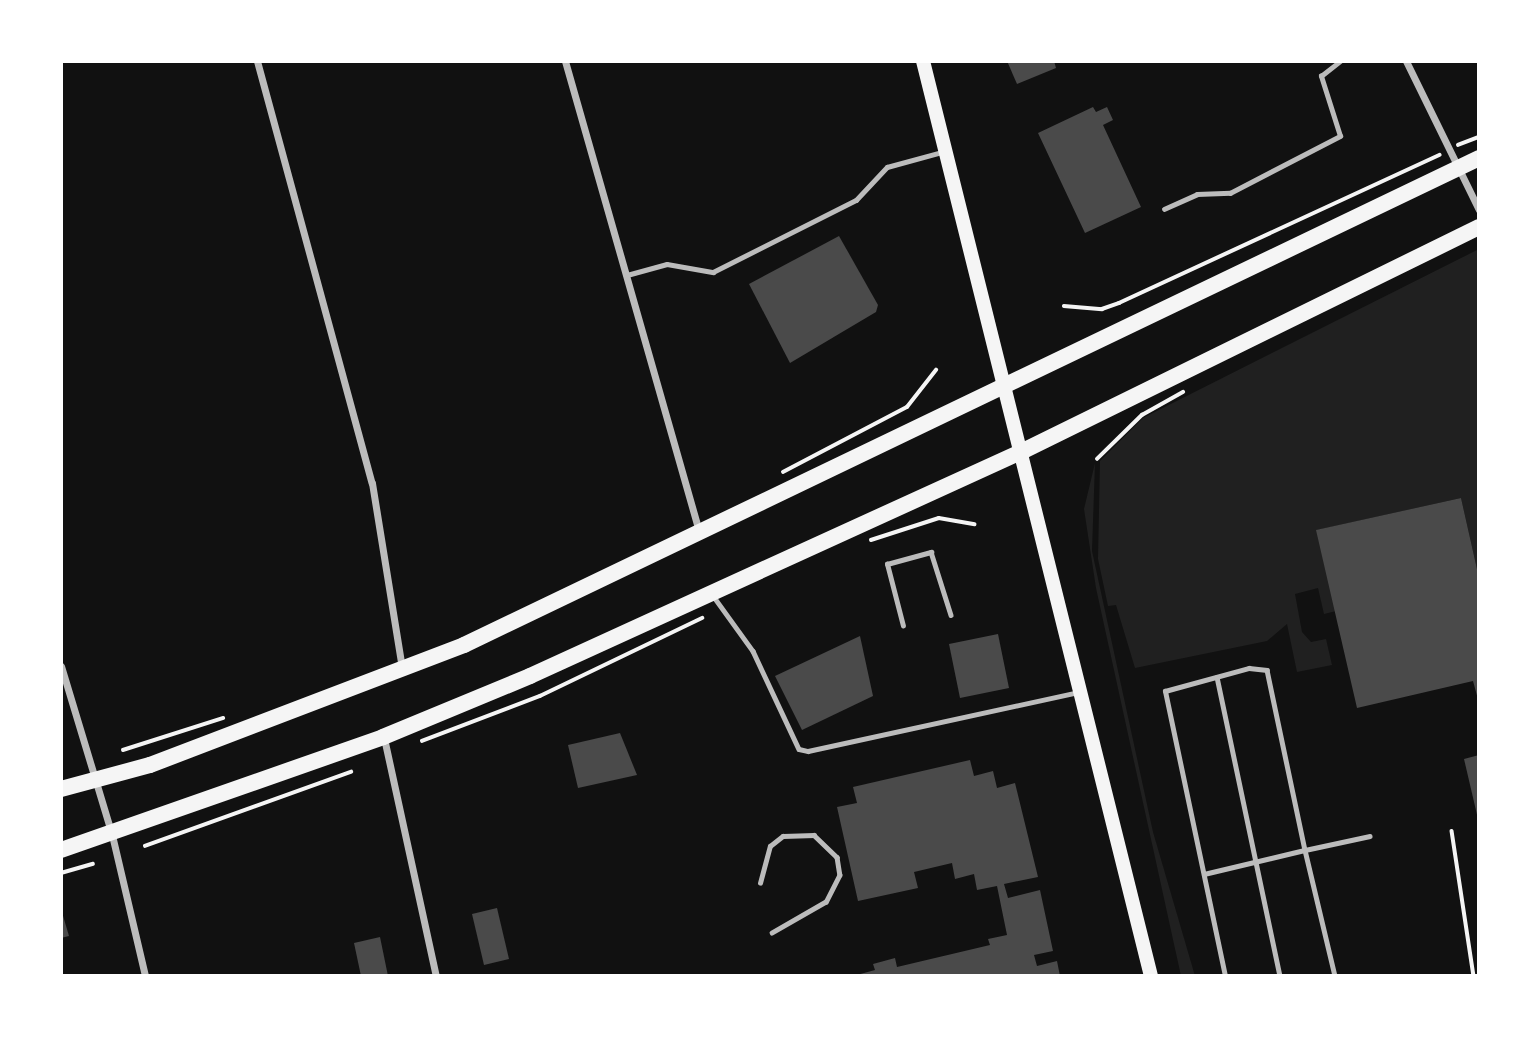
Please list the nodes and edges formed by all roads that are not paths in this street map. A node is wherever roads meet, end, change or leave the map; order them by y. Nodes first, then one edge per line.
1 (257, 61) edge
2 (565, 61) edge
3 (923, 61) edge
4 (1340, 61) edge
5 (1406, 61) edge
6 (947, 150) junction
7 (1479, 158) edge
8 (1458, 169) junction
9 (1164, 209) dead end
10 (1479, 210) edge
11 (1479, 227) edge
12 (626, 275) junction
13 (1008, 385) junction
14 (1025, 450) junction
15 (701, 537) junction
16 (711, 590) junction
17 (951, 615) dead end
18 (903, 626) dead end
19 (61, 666) edge
20 (403, 671) junction
21 (1217, 677) junction
22 (1084, 691) junction
23 (383, 737) junction
24 (93, 781) junction
25 (61, 789) edge
26 (112, 835) junction
27 (1370, 836) dead end
28 (61, 850) edge
29 (1305, 850) junction
30 (1255, 861) junction
31 (1204, 874) junction
32 (760, 883) dead end
33 (772, 933) dead end
34 (145, 976) edge
35 (436, 976) edge
36 (1152, 976) edge
37 (1225, 976) edge
38 (1280, 976) edge
39 (1335, 976) edge

1 - 20 street
2 - 12 street
3 - 6 main road
4 - 9 lane
5 - 8 street
6 - 12 lane
6 - 13 main road
7 - 8 highway
8 - 10 street
8 - 13 highway
11 - 14 highway
12 - 15 street
13 - 14 main road
13 - 15 highway
14 - 16 highway
14 - 22 main road
15 - 20 highway
16 - 22 lane
16 - 23 highway
17 - 18 lane
19 - 24 street
20 - 24 highway
21 - 29 lane
21 - 30 lane
21 - 31 lane
22 - 36 main road
23 - 26 highway
23 - 35 street
24 - 25 highway
24 - 26 street
26 - 28 highway
26 - 34 street
27 - 29 lane
29 - 30 lane
29 - 39 lane
30 - 31 lane
30 - 38 lane
31 - 37 lane
32 - 33 lane

